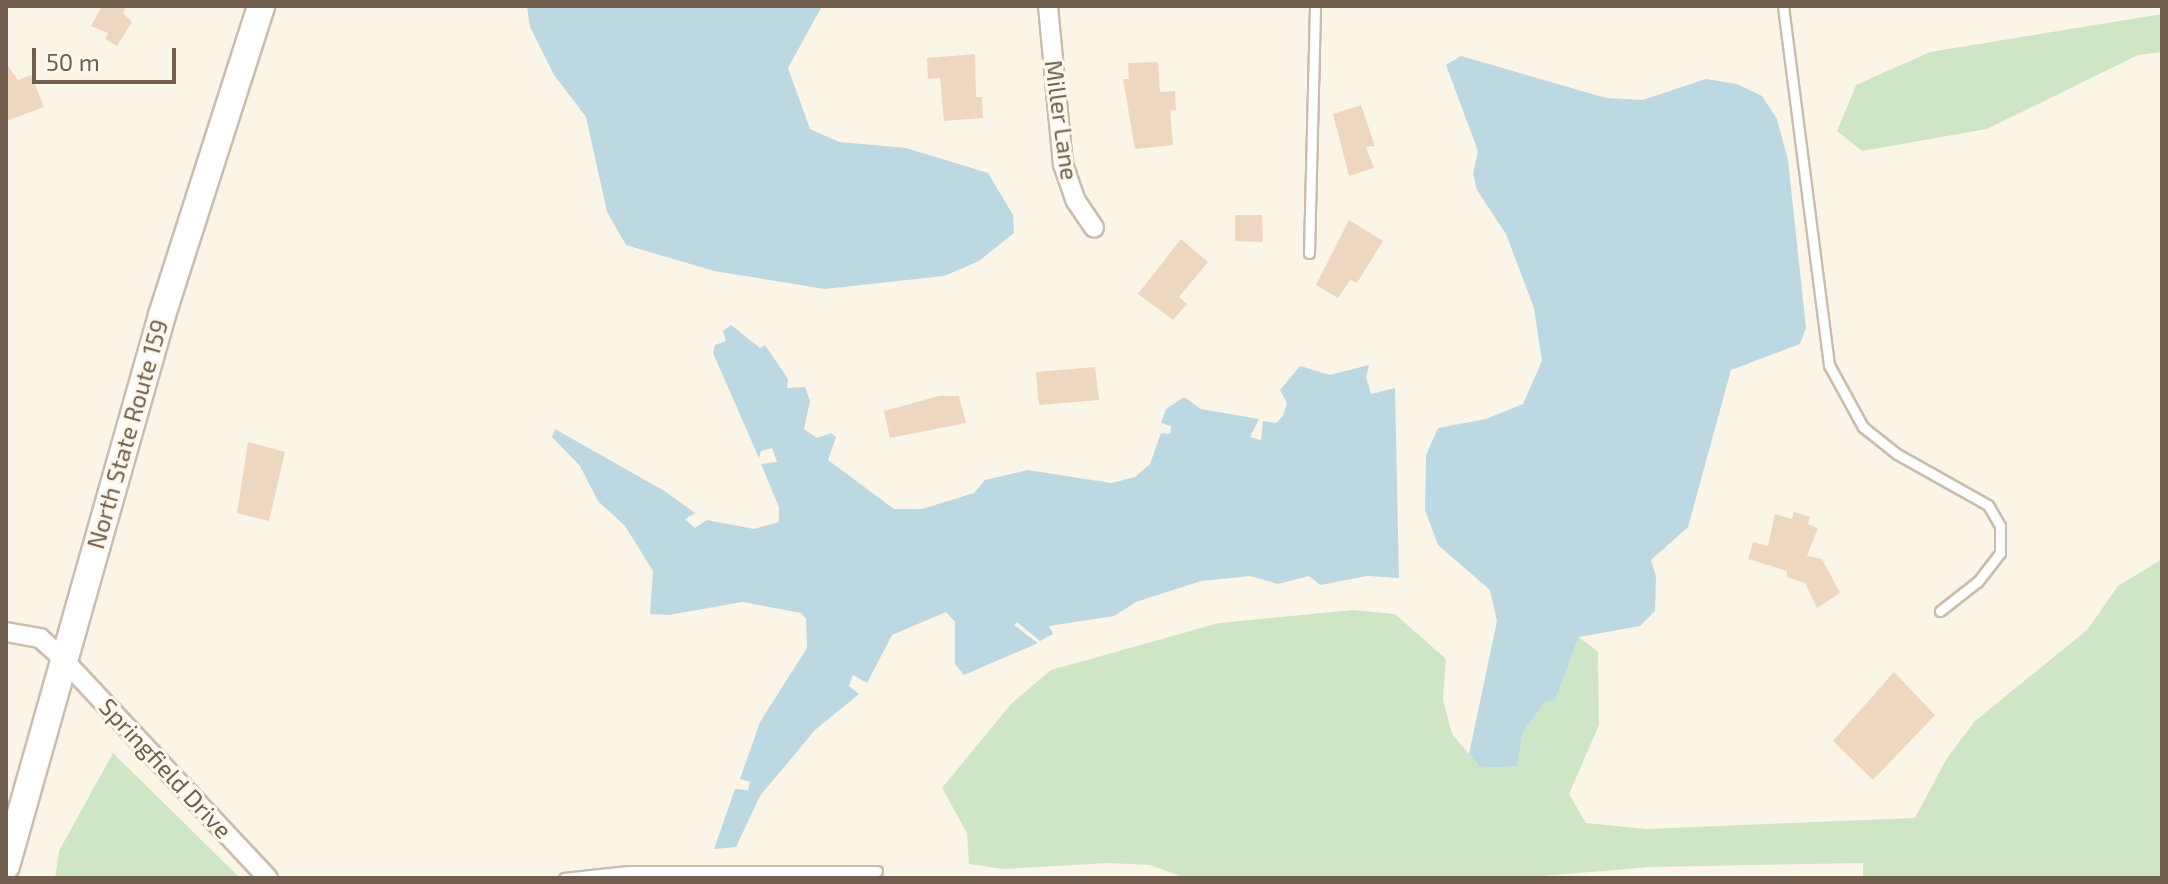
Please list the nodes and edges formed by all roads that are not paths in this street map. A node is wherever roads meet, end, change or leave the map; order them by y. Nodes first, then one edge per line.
1 (261, 6) edge
2 (1048, 6) edge
3 (1315, 6) edge
4 (1783, 6) edge
5 (1094, 228) dead end
6 (1309, 253) dead end
7 (1940, 611) dead end
8 (6, 632) edge
9 (62, 658) junction
10 (6, 866) edge
11 (877, 871) dead end
12 (268, 878) edge
13 (564, 878) edge

1 - 9 main road, North State Route 159
2 - 5 street, Miller Lane
3 - 6 lane
4 - 7 lane
8 - 9 street, Springfield Drive
9 - 10 main road, North State Route 159
9 - 12 street, Springfield Drive
11 - 13 lane

